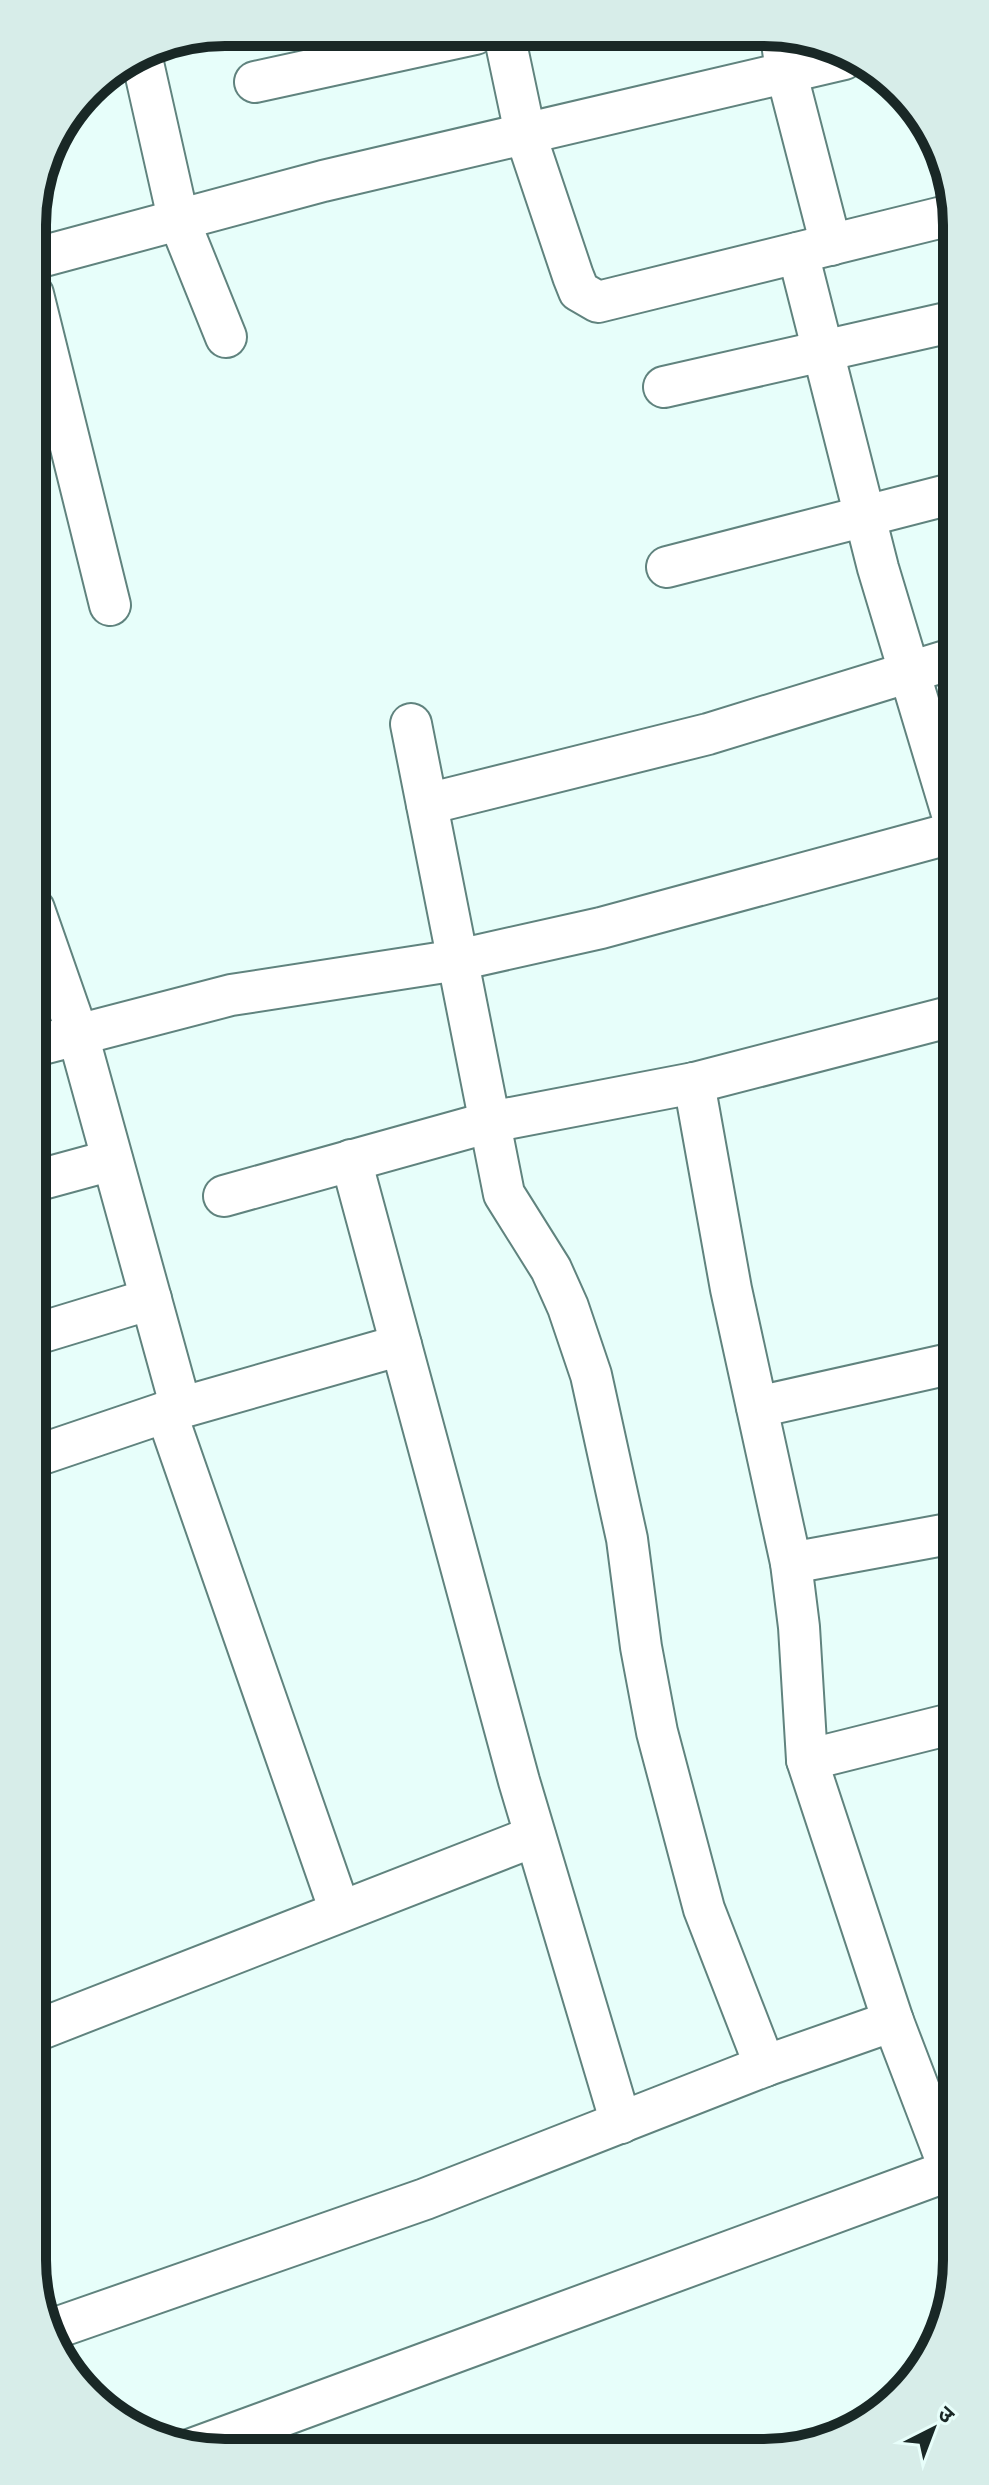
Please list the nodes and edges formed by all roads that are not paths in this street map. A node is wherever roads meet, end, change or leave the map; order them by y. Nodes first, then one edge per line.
1 (420, 46) edge
2 (507, 46) edge
3 (784, 53) edge
4 (824, 57) edge
5 (144, 66) edge
6 (255, 82) dead end
7 (525, 133) junction
8 (942, 217) edge
9 (178, 218) junction
10 (814, 249) junction
11 (46, 255) edge
12 (943, 324) edge
13 (226, 337) dead end
14 (46, 347) edge
15 (825, 351) junction
16 (664, 387) dead end
17 (943, 496) edge
18 (866, 517) junction
19 (667, 567) dead end
20 (110, 605) dead end
21 (943, 661) edge
22 (909, 670) junction
23 (411, 724) dead end
24 (943, 784) edge
25 (427, 804) junction
26 (943, 835) edge
27 (46, 944) edge
28 (458, 960) junction
29 (943, 1028) edge
30 (78, 1035) junction
31 (46, 1043) edge
32 (694, 1083) junction
33 (490, 1122) junction
34 (112, 1160) junction
35 (351, 1160) junction
36 (46, 1178) edge
37 (224, 1196) dead end
38 (151, 1299) junction
39 (46, 1331) edge
40 (401, 1345) junction
41 (943, 1365) edge
42 (757, 1407) junction
43 (174, 1410) junction
44 (46, 1453) edge
45 (943, 1535) edge
46 (791, 1563) junction
47 (943, 1726) edge
48 (807, 1760) junction
49 (535, 1836) junction
50 (340, 1911) junction
51 (893, 2021) junction
52 (46, 2027) edge
53 (765, 2066) junction
54 (621, 2123) junction
55 (943, 2144) edge
56 (943, 2173) edge
57 (60, 2327) edge
58 (220, 2439) edge

1 - 6 street
2 - 7 street
3 - 4 street
3 - 7 street
3 - 10 street
5 - 9 street
7 - 9 street
7 - 10 street
8 - 10 street
9 - 11 street
9 - 13 street
10 - 15 street
12 - 15 street
14 - 20 street
15 - 16 street
15 - 18 street
17 - 18 street
18 - 19 street
18 - 22 street
21 - 22 street
22 - 24 street
22 - 25 street
23 - 25 street
25 - 28 street
26 - 28 street
27 - 30 street
28 - 30 street
28 - 33 street
29 - 32 street
30 - 31 street
30 - 34 street
32 - 33 street
32 - 42 street
33 - 35 street
33 - 53 street
34 - 36 street
34 - 38 street
35 - 37 street
35 - 40 street
38 - 39 street
38 - 43 street
40 - 43 street
40 - 49 street
41 - 42 street
42 - 46 street
43 - 44 street
43 - 50 street
45 - 46 street
46 - 48 street
47 - 48 street
48 - 51 street
49 - 50 street
49 - 54 street
50 - 52 street
51 - 53 street
51 - 55 street
53 - 54 street
54 - 57 street
56 - 58 street

